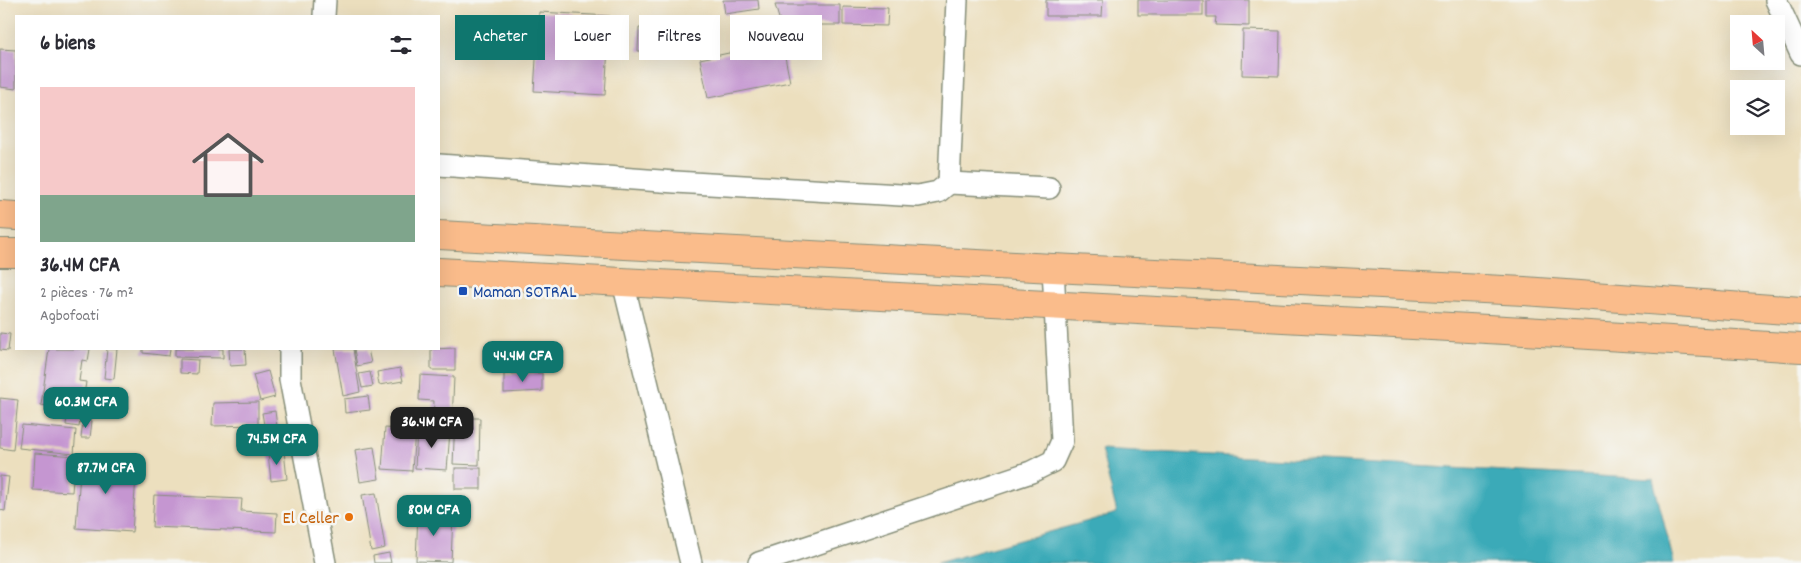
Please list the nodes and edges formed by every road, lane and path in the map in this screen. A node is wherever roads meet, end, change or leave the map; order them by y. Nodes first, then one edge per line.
1 (325, 0) edge
2 (957, 0) edge
3 (1776, 0) edge
4 (324, 15) edge
5 (1801, 54) edge
6 (440, 165) edge
7 (949, 183) junction
8 (1049, 188) dead end
9 (0, 215) edge
10 (15, 216) edge
11 (440, 235) edge
12 (0, 253) edge
13 (15, 253) edge
14 (1053, 268) junction
15 (440, 272) edge
16 (623, 282) junction
17 (1054, 305) junction
18 (1801, 311) edge
19 (1801, 348) edge
20 (290, 350) edge
21 (322, 563) edge
22 (691, 563) edge
23 (759, 563) edge

1 - 4 street
2 - 7 street
3 - 5 street
6 - 7 street
7 - 8 street
9 - 10 main road
11 - 14 main road
12 - 13 main road
14 - 17 street
14 - 18 main road
15 - 16 main road
16 - 17 main road
16 - 22 street
17 - 19 main road
17 - 23 street
20 - 21 street

